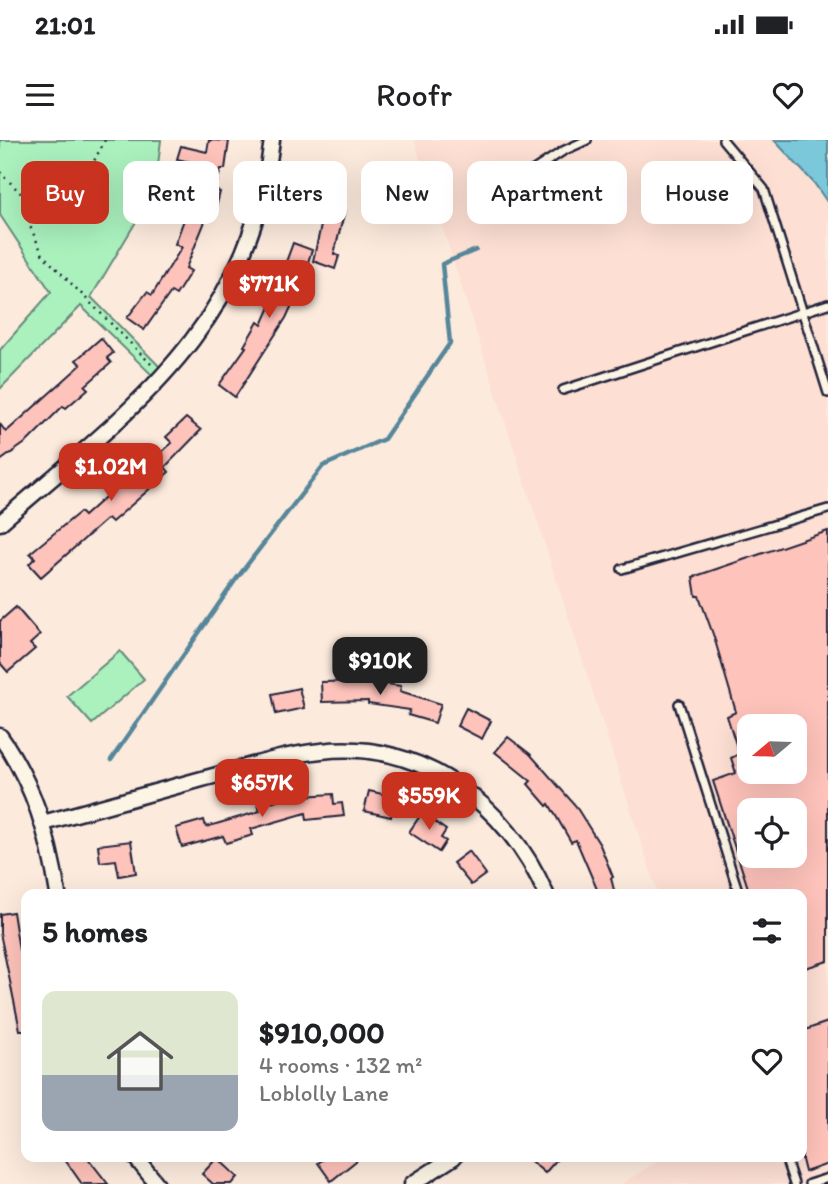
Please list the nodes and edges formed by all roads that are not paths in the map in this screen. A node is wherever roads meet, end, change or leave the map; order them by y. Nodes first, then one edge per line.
1 (272, 140) edge
2 (587, 140) edge
3 (723, 140) edge
4 (548, 161) edge
5 (828, 304) edge
6 (803, 313) junction
7 (563, 390) dead end
8 (828, 393) edge
9 (828, 509) edge
10 (0, 523) edge
11 (622, 569) dead end
12 (679, 704) dead end
13 (0, 736) edge
14 (43, 823) junction
15 (57, 889) edge
16 (543, 889) edge
17 (737, 889) edge
18 (139, 1162) edge
19 (446, 1162) edge
20 (787, 1162) edge
21 (828, 1178) edge
22 (157, 1184) edge
23 (412, 1184) edge
24 (794, 1184) edge
25 (809, 1184) edge

1 - 10 street
2 - 4 lane
3 - 6 lane
5 - 6 lane
6 - 7 lane
6 - 8 lane
9 - 11 lane
12 - 17 lane
13 - 14 street
14 - 15 street
14 - 16 street
18 - 22 street
19 - 23 street
20 - 24 lane
21 - 25 lane

